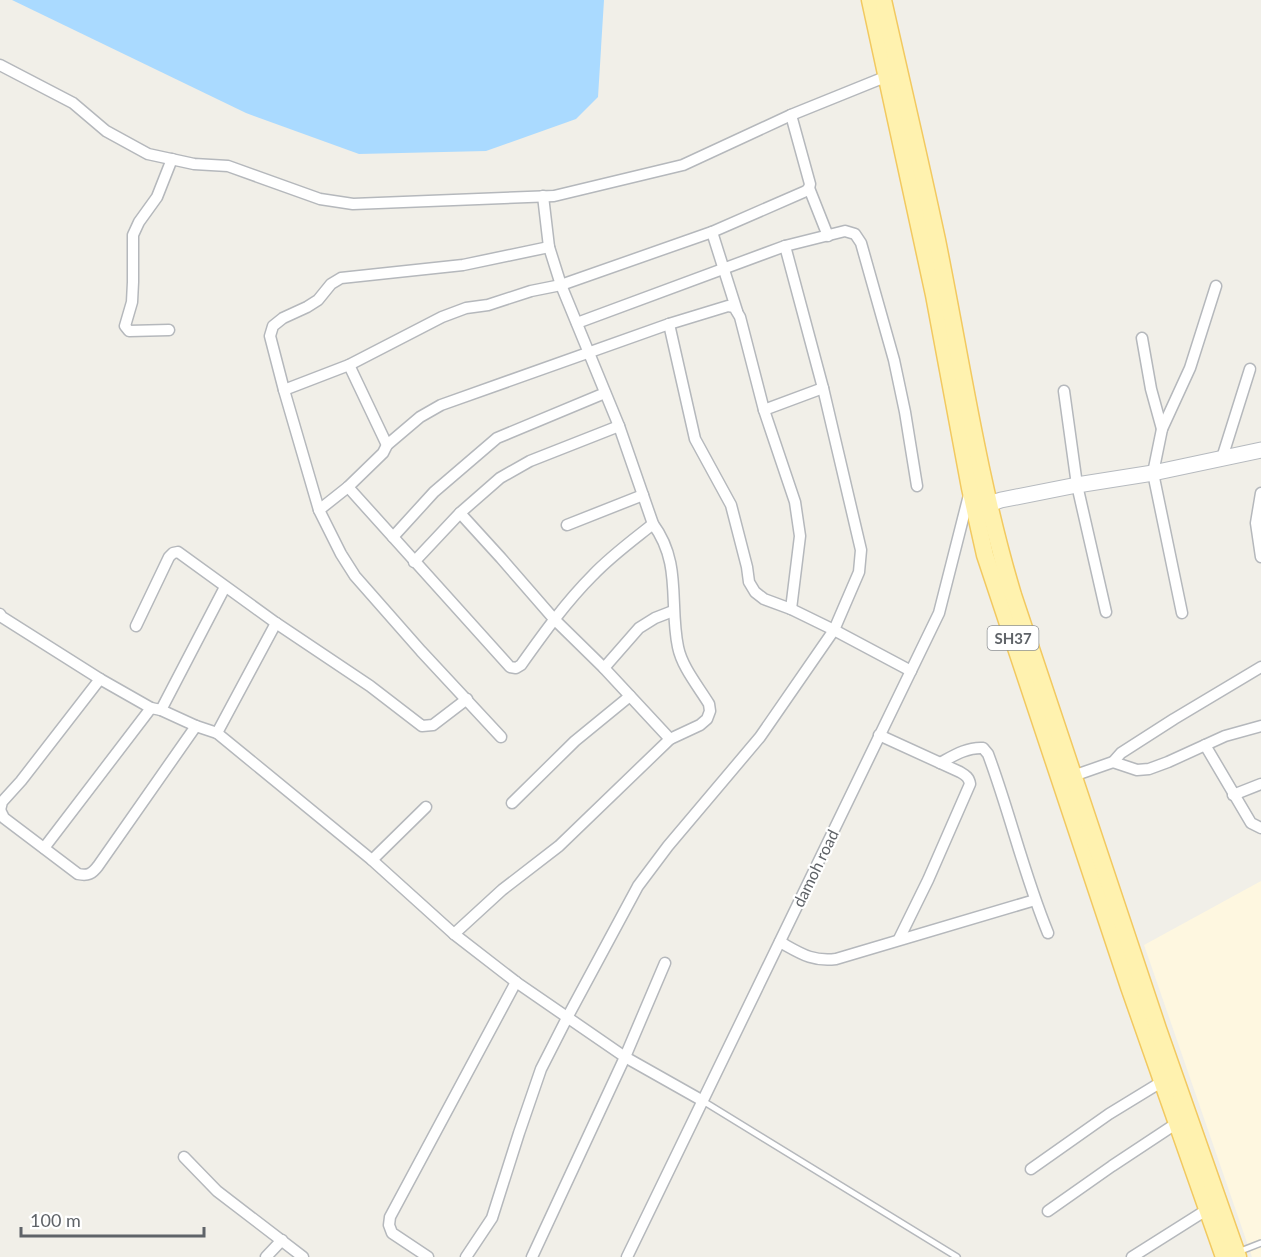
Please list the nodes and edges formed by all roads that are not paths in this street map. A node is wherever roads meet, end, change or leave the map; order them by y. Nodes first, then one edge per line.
1 (870, 0) edge
2 (883, 0) edge
3 (0, 64) edge
4 (893, 74) junction
5 (791, 115) junction
6 (172, 159) junction
7 (809, 188) junction
8 (543, 196) junction
9 (712, 232) junction
10 (828, 236) junction
11 (785, 246) junction
12 (549, 247) junction
13 (724, 268) junction
14 (561, 285) junction
15 (1216, 286) dead end
16 (738, 311) junction
17 (577, 323) junction
18 (669, 324) junction
19 (169, 330) dead end
20 (1142, 338) dead end
21 (589, 353) junction
22 (349, 365) junction
23 (1250, 369) dead end
24 (823, 388) junction
25 (284, 390) junction
26 (1064, 391) dead end
27 (605, 393) junction
28 (764, 410) junction
29 (619, 426) junction
30 (1162, 429) junction
31 (387, 445) junction
32 (1261, 450) edge
33 (1222, 458) junction
34 (981, 470) junction
35 (1154, 473) junction
36 (1077, 484) junction
37 (917, 486) dead end
38 (348, 487) junction
39 (970, 488) junction
40 (1261, 493) edge
41 (643, 495) junction
42 (981, 506) junction
43 (319, 510) junction
44 (460, 513) junction
45 (653, 524) junction
46 (567, 525) dead end
47 (393, 537) junction
48 (1261, 558) edge
49 (414, 562) junction
50 (225, 587) junction
51 (791, 609) junction
52 (673, 611) junction
53 (1106, 612) dead end
54 (1182, 613) dead end
55 (1, 616) edge
56 (554, 619) junction
57 (276, 623) junction
58 (136, 626) dead end
59 (834, 630) junction
60 (1261, 667) edge
61 (604, 668) junction
62 (910, 671) junction
63 (100, 679) junction
64 (630, 696) junction
65 (467, 699) junction
66 (156, 709) junction
67 (196, 726) junction
68 (1261, 726) edge
69 (217, 733) junction
70 (879, 735) junction
71 (501, 737) dead end
72 (670, 739) junction
73 (1205, 745) junction
74 (940, 762) junction
75 (1113, 762) junction
76 (1073, 776) junction
77 (1261, 784) edge
78 (1233, 795) junction
79 (512, 803) dead end
80 (426, 807) dead end
81 (0, 810) edge
82 (1261, 828) edge
83 (44, 848) junction
84 (372, 860) junction
85 (1035, 900) junction
86 (1048, 933) dead end
87 (454, 934) junction
88 (899, 939) junction
89 (780, 942) junction
90 (665, 963) dead end
91 (516, 982) junction
92 (568, 1017) junction
93 (625, 1057) junction
94 (1163, 1081) junction
95 (703, 1101) junction
96 (1177, 1123) junction
97 (184, 1157) dead end
98 (1031, 1169) dead end
99 (1208, 1209) junction
100 (1048, 1211) dead end
101 (282, 1240) junction
102 (1261, 1243) edge
103 (630, 1256) edge
104 (1233, 1256) edge
105 (266, 1257) edge
106 (303, 1257) edge
107 (428, 1257) edge
108 (466, 1257) edge
109 (532, 1257) edge
110 (957, 1257) edge
111 (1132, 1257) edge

1 - 4 main road, SH37
2 - 4 main road, SH37
3 - 6 street
4 - 5 street
4 - 34 main road, SH37
4 - 39 main road, SH37
5 - 7 street
5 - 8 street
6 - 8 street
6 - 19 street
7 - 9 street
7 - 10 street
8 - 12 street
9 - 13 street
9 - 14 street
10 - 11 street
10 - 37 street
11 - 13 street
11 - 24 street
12 - 14 street
12 - 25 street
13 - 16 street
13 - 17 street
14 - 17 street
14 - 22 street
15 - 30 street
16 - 18 street
16 - 28 street
17 - 21 street
18 - 21 street
18 - 51 street
20 - 30 street
21 - 27 street
21 - 31 street
22 - 25 street
22 - 31 street
23 - 33 street
24 - 28 street
24 - 59 street
25 - 43 street
26 - 36 street
27 - 29 street
27 - 47 street
28 - 51 street
29 - 41 street
29 - 44 street
30 - 35 street
31 - 38 street
32 - 33 street
33 - 35 street
34 - 39 street, damoh road
34 - 42 main road, SH37
35 - 36 street
35 - 54 street
36 - 42 street
36 - 53 street
38 - 43 street
38 - 47 street
39 - 42 main road, SH37
39 - 62 street, damoh road
40 - 48 street
41 - 45 street
41 - 46 street
42 - 76 main road, SH37
42 - 94 main road, SH37
43 - 65 street
44 - 49 street
44 - 56 street
45 - 52 street
45 - 56 street
47 - 49 street
49 - 56 street
50 - 57 street
50 - 58 street
50 - 66 street
51 - 59 street
52 - 61 street
52 - 72 street
55 - 63 street
56 - 61 street
57 - 65 street
57 - 69 street
59 - 62 street
59 - 92 street
60 - 75 street
61 - 64 street
62 - 70 street, damoh road
63 - 66 street
63 - 81 street
64 - 72 street
64 - 79 street
65 - 71 street
66 - 67 street
66 - 83 street
67 - 69 street
67 - 83 street
68 - 73 street
69 - 84 street
70 - 74 street
70 - 89 street, damoh road
72 - 87 street
73 - 75 street
73 - 78 street
74 - 85 street
74 - 88 street
75 - 76 street
76 - 104 main road, SH37
77 - 78 street
78 - 82 street
80 - 84 street
81 - 83 street
84 - 87 street
85 - 86 street
85 - 88 street
87 - 91 street
88 - 89 street
89 - 95 street, damoh road
90 - 93 street
91 - 92 street
91 - 107 street
92 - 93 street
92 - 108 street
93 - 95 street
93 - 109 street
94 - 96 main road, SH37
94 - 98 street
95 - 103 street, damoh road
95 - 110 lane
96 - 99 main road, SH37
96 - 100 street
97 - 101 street
99 - 104 main road, SH37
99 - 111 street
101 - 105 street
101 - 106 street
102 - 104 lane

